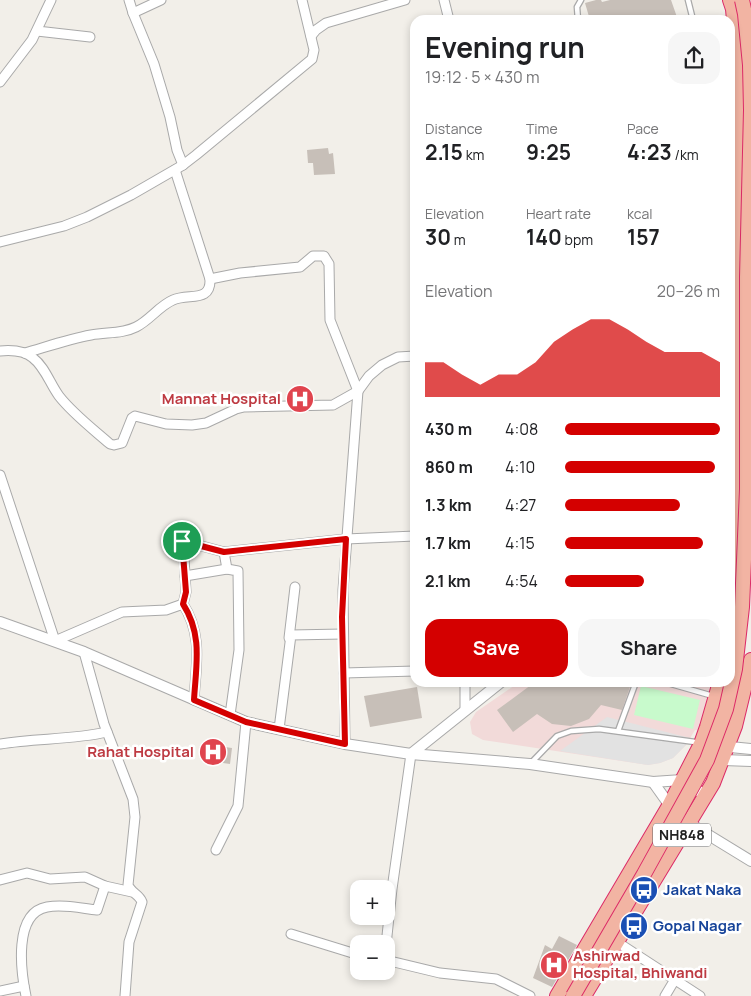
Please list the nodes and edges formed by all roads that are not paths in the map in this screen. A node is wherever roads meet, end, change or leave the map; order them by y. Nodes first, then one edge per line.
1 (51, 0) edge
2 (129, 0) edge
3 (159, 0) edge
4 (302, 0) edge
5 (405, 0) edge
6 (444, 0) edge
7 (580, 0) edge
8 (688, 0) edge
9 (730, 0) edge
10 (742, 0) edge
11 (132, 13) junction
12 (448, 15) edge
13 (578, 15) edge
14 (692, 15) edge
15 (733, 15) edge
16 (37, 31) junction
17 (735, 32) edge
18 (311, 36) junction
19 (90, 37) dead end
20 (3, 72) edge
21 (741, 77) edge
22 (0, 82) edge
23 (179, 168) junction
24 (0, 242) edge
25 (210, 280) junction
26 (735, 292) edge
27 (0, 351) edge
28 (25, 353) junction
29 (410, 357) edge
30 (358, 391) junction
31 (735, 470) edge
32 (751, 471) edge
33 (0, 474) edge
34 (751, 512) edge
35 (735, 521) edge
36 (410, 536) edge
37 (346, 539) junction
38 (224, 552) junction
39 (226, 569) junction
40 (185, 576) junction
41 (295, 587) dead end
42 (183, 604) junction
43 (0, 622) edge
44 (343, 634) junction
45 (289, 638) junction
46 (55, 641) junction
47 (84, 652) junction
48 (751, 660) edge
49 (735, 669) edge
50 (410, 671) edge
51 (344, 673) junction
52 (465, 687) edge
53 (495, 687) edge
54 (634, 687) edge
55 (683, 687) edge
56 (719, 687) edge
57 (731, 687) edge
58 (716, 696) junction
59 (194, 700) junction
60 (465, 710) junction
61 (230, 715) junction
62 (246, 722) junction
63 (278, 729) junction
64 (618, 731) junction
65 (107, 732) junction
66 (0, 744) edge
67 (345, 744) junction
68 (698, 744) junction
69 (751, 749) edge
70 (411, 754) junction
71 (725, 754) junction
72 (751, 761) edge
73 (530, 764) junction
74 (682, 780) junction
75 (653, 782) junction
76 (706, 796) junction
77 (669, 806) junction
78 (689, 824) junction
79 (216, 850) dead end
80 (751, 861) edge
81 (0, 880) edge
82 (105, 886) junction
83 (132, 892) junction
84 (597, 928) junction
85 (291, 934) dead end
86 (387, 935) edge
87 (616, 941) junction
88 (350, 952) edge
89 (395, 962) edge
90 (674, 981) junction
91 (24, 986) junction
92 (0, 991) edge
93 (26, 996) edge
94 (125, 996) edge
95 (530, 996) edge
96 (557, 996) edge
97 (573, 996) edge
98 (584, 996) edge
99 (665, 996) edge
100 (700, 996) edge

1 - 16 street
2 - 11 street
3 - 11 street
4 - 18 street
5 - 18 street
6 - 12 street
7 - 13 lane
8 - 14 lane
9 - 15 highway
10 - 49 highway, bridge
11 - 23 street
16 - 19 street
16 - 20 street
17 - 21 highway
18 - 23 street
20 - 22 street
21 - 26 highway
23 - 24 street
23 - 25 street
25 - 28 street
25 - 30 street
27 - 28 street
28 - 30 street
29 - 30 street
30 - 37 street
31 - 32 street
33 - 46 street
34 - 35 street
36 - 37 street
37 - 38 street
37 - 44 street
38 - 39 street
38 - 40 street
39 - 40 street
39 - 61 street
40 - 42 street
41 - 45 street
42 - 46 street
42 - 59 street
43 - 46 street
44 - 45 street
44 - 51 street
45 - 63 street
46 - 47 street
47 - 59 street
47 - 65 street
48 - 71 highway, NH848
50 - 51 street
51 - 67 street
52 - 60 street
53 - 60 street
54 - 64 lane
55 - 58 lane
56 - 58 highway, NH848
57 - 97 highway, bridge
58 - 68 highway, NH848
59 - 61 street
60 - 70 street
61 - 62 street
62 - 63 street
62 - 79 street
63 - 67 street
64 - 68 lane
64 - 73 lane
65 - 66 street
65 - 83 street
67 - 70 street
68 - 71 street
68 - 74 highway, NH848
69 - 71 street
70 - 73 street
70 - 86 street
71 - 72 street
71 - 76 highway, NH848
73 - 75 street
74 - 75 street
74 - 76 street
74 - 77 highway, NH848
75 - 77 street
76 - 78 highway, NH848
77 - 78 street
77 - 84 highway, NH848
78 - 80 street
78 - 87 highway, NH848
81 - 82 street
82 - 83 street
82 - 91 street
83 - 94 street
84 - 87 street
84 - 96 highway, NH848
85 - 88 street
87 - 90 street
87 - 98 highway, NH848
89 - 95 street
90 - 99 street
90 - 100 street
91 - 92 street
91 - 93 street

